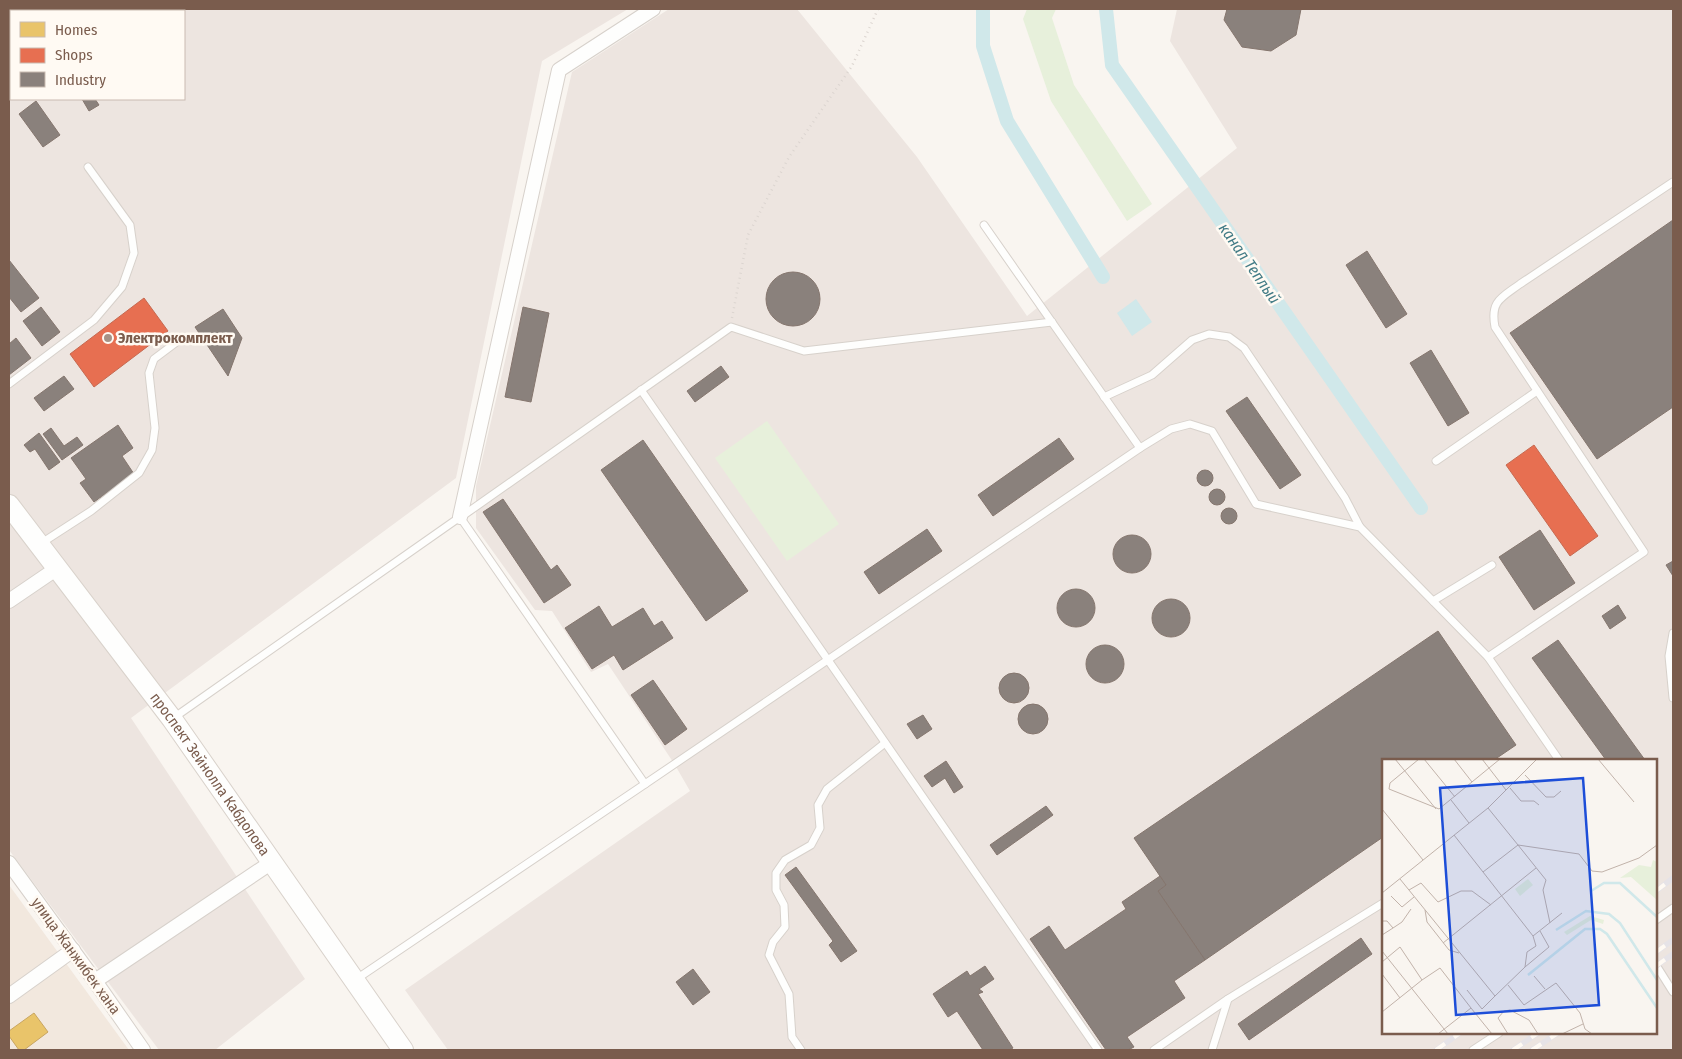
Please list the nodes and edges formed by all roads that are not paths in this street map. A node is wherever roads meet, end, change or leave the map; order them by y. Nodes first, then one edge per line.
1 (653, 9) edge
2 (88, 167) dead end
3 (1673, 182) edge
4 (984, 225) dead end
5 (1052, 322) junction
6 (178, 341) dead end
7 (9, 384) edge
8 (641, 390) junction
9 (1537, 391) junction
10 (1104, 397) junction
11 (1140, 448) junction
12 (1436, 461) dead end
13 (9, 505) edge
14 (460, 517) junction
15 (1360, 527) junction
16 (40, 544) junction
17 (1492, 565) dead end
18 (56, 569) junction
19 (9, 601) edge
20 (1433, 601) junction
21 (1673, 633) edge
22 (1488, 657) junction
23 (828, 660) junction
24 (1673, 698) edge
25 (172, 719) junction
26 (885, 743) junction
27 (1558, 759) edge
28 (645, 784) junction
29 (272, 862) junction
30 (9, 863) edge
31 (1382, 904) edge
32 (1673, 908) edge
33 (1657, 919) edge
34 (73, 950) junction
35 (1657, 967) edge
36 (96, 981) junction
37 (354, 981) junction
38 (1673, 992) edge
39 (9, 996) edge
40 (1228, 999) junction
41 (1497, 1034) edge
42 (143, 1050) edge
43 (403, 1050) edge
44 (801, 1050) edge
45 (1098, 1050) edge
46 (1154, 1050) edge
47 (1212, 1050) edge
48 (1473, 1050) edge

1 - 14 street
2 - 7 lane
3 - 9 lane
4 - 5 lane
5 - 8 lane
5 - 10 lane
6 - 16 lane
8 - 14 lane
8 - 23 lane
9 - 12 lane
9 - 22 lane
10 - 11 lane
10 - 15 lane
11 - 15 lane
11 - 23 lane
13 - 16 main road, проспект Зейнолла Кабдолова
14 - 25 lane
14 - 28 lane
15 - 20 lane
16 - 18 main road, проспект Зейнолла Кабдолова
17 - 20 lane
18 - 19 street
18 - 25 main road, проспект Зейнолла Кабдолова
20 - 22 lane
21 - 24 lane
22 - 27 lane
23 - 26 lane
23 - 28 lane
25 - 29 main road, проспект Зейнолла Кабдолова
26 - 44 lane
26 - 45 lane
28 - 37 lane
29 - 36 street
29 - 37 main road, проспект Зейнолла Кабдолова
30 - 34 street, улица Жанжибек хана
31 - 40 lane
32 - 33 lane
34 - 36 street, улица Жанжибек хана
34 - 39 street
35 - 38 lane
36 - 42 street, улица Жанжибек хана
37 - 43 main road, проспект Зейнолла Кабдолова
40 - 46 lane
40 - 47 lane
41 - 48 lane

